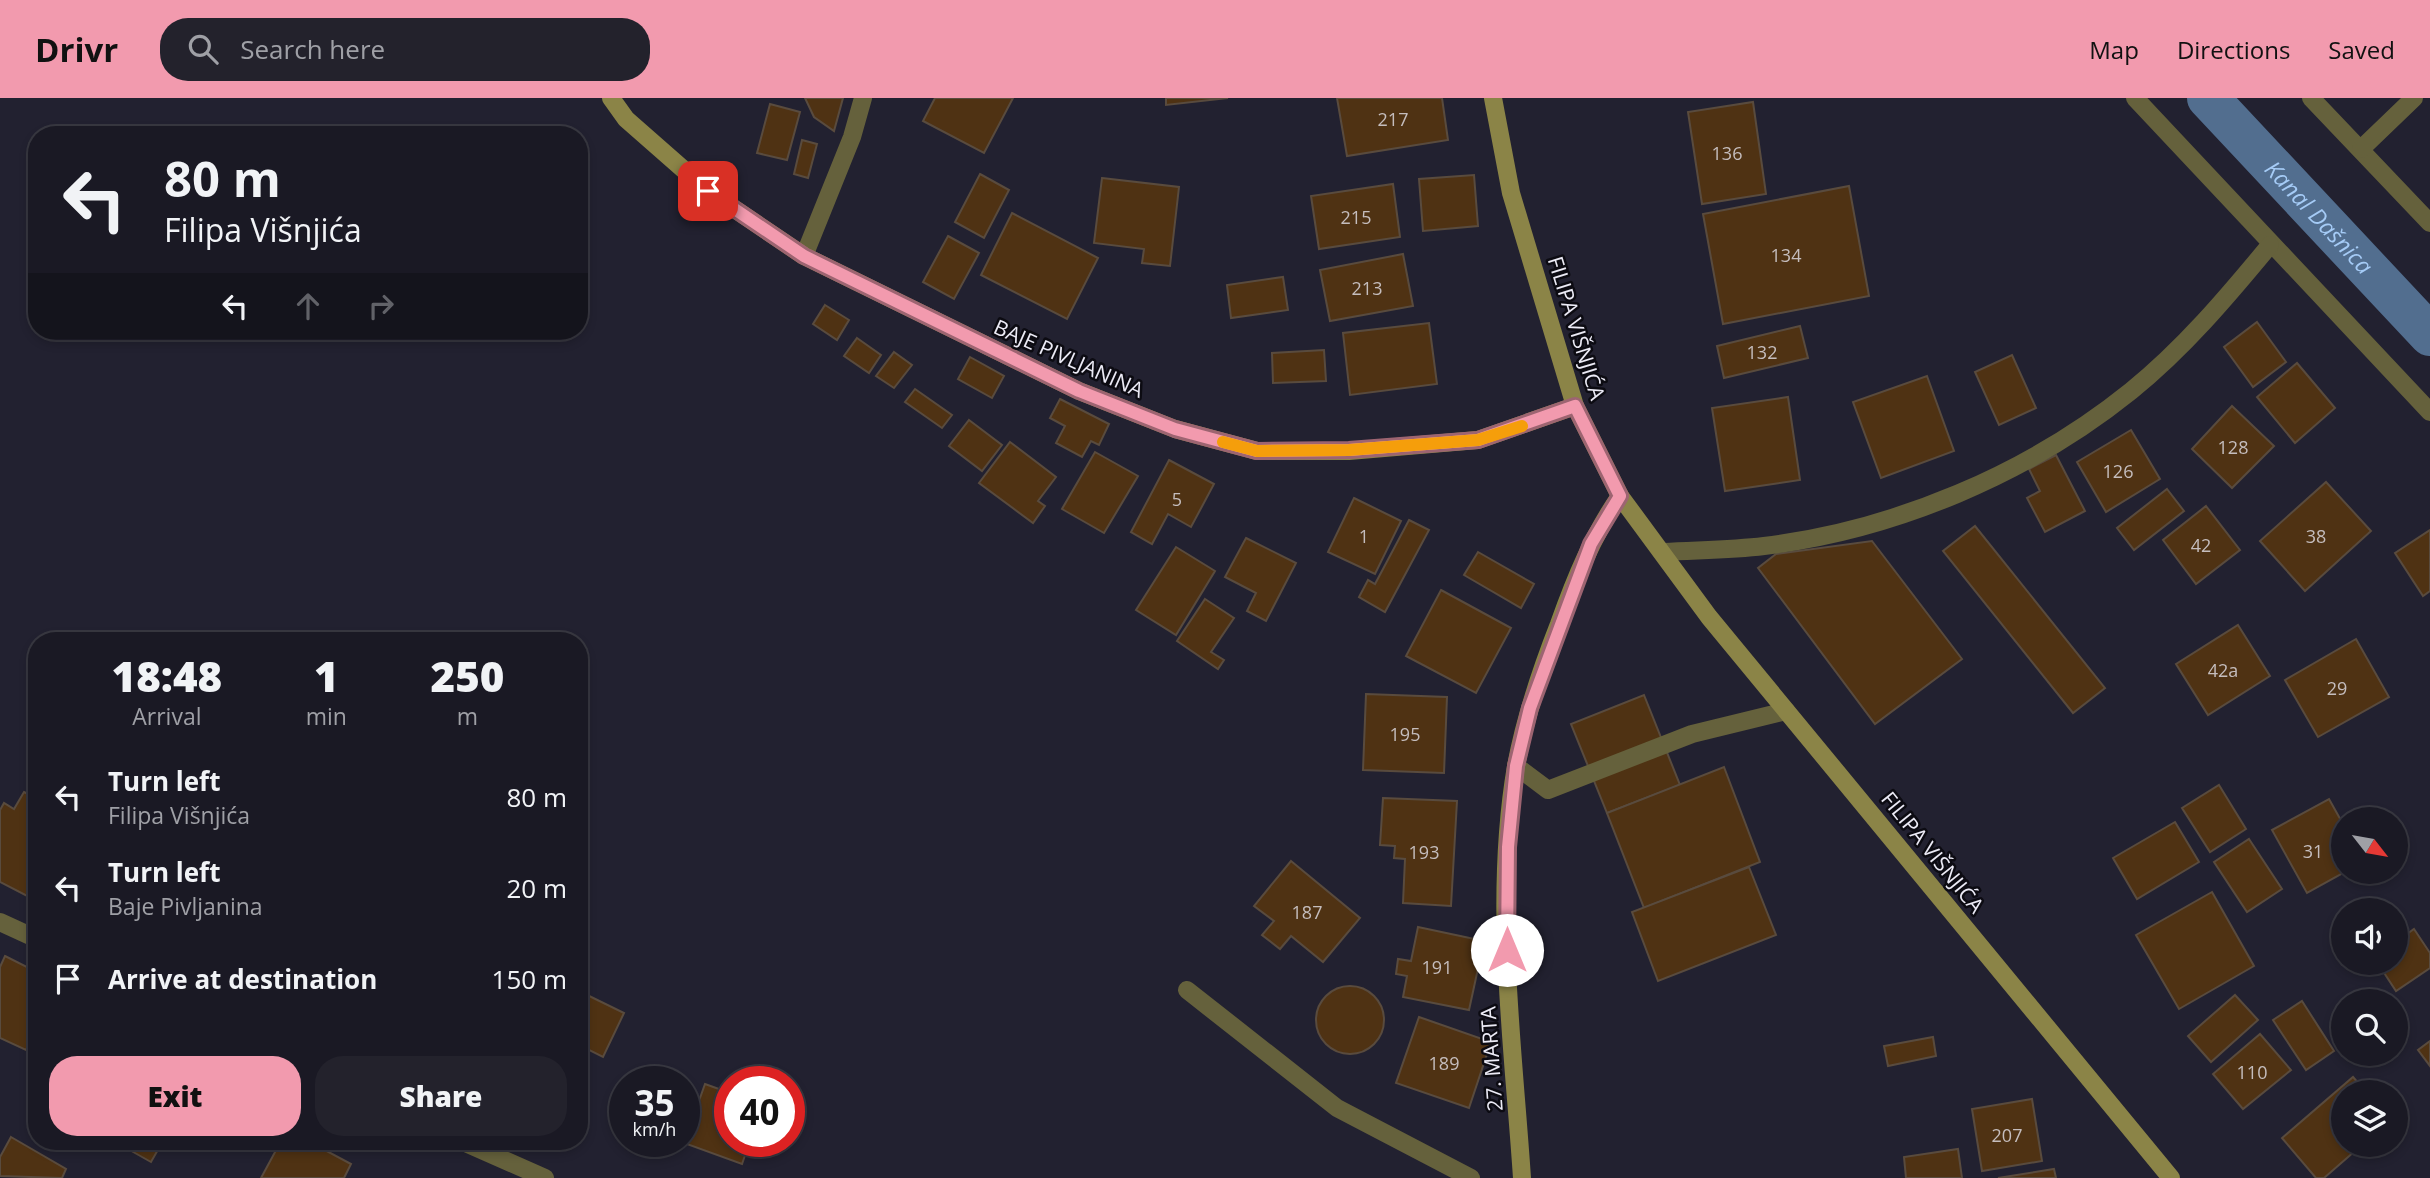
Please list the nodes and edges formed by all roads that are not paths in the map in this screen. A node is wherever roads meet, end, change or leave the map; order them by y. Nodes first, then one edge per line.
1 (611, 98) edge
2 (863, 98) edge
3 (1493, 98) edge
4 (2135, 98) edge
5 (2311, 98) edge
6 (2414, 98) edge
7 (2361, 149) junction
8 (2430, 223) edge
9 (2270, 245) junction
10 (804, 256) junction
11 (1575, 406) junction
12 (2430, 412) edge
13 (1620, 496) junction
14 (1664, 552) junction
15 (1786, 710) junction
16 (1516, 766) junction
17 (0, 922) edge
18 (28, 935) edge
19 (1187, 990) dead end
20 (481, 1150) edge
21 (545, 1178) edge
22 (1471, 1178) edge
23 (1522, 1178) edge
24 (2171, 1178) edge

1 - 10 street, BAJE PIVLJANINA
2 - 10 street
3 - 11 street, FILIPA VIŠNJIĆA
4 - 9 street
5 - 7 street
6 - 7 street
7 - 8 street
9 - 12 street
9 - 14 street
10 - 11 street, BAJE PIVLJANINA
11 - 13 street, FILIPA VIŠNJIĆA
13 - 14 street, FILIPA VIŠNJIĆA
13 - 16 street, 27. MARTA
14 - 15 street, FILIPA VIŠNJIĆA
15 - 16 street
15 - 24 street, FILIPA VIŠNJIĆA
16 - 23 street, 27. MARTA
17 - 18 street
19 - 22 street
20 - 21 street

